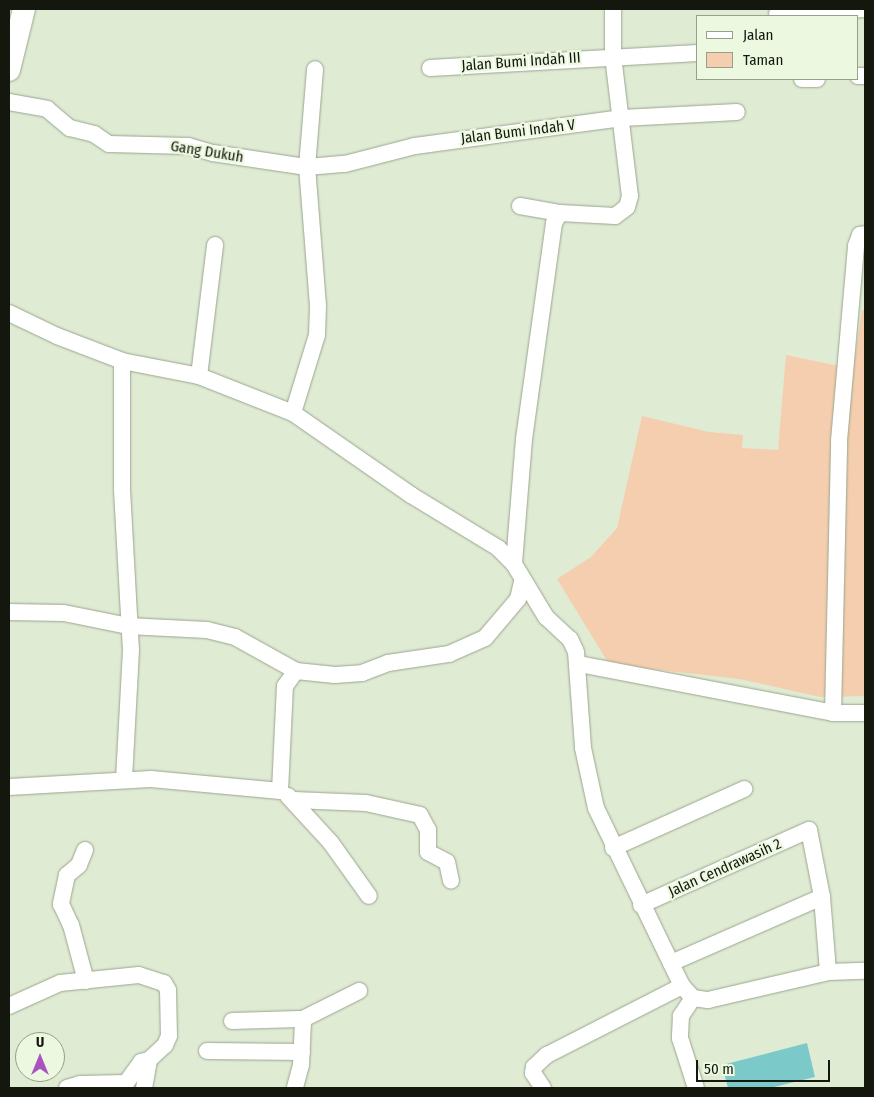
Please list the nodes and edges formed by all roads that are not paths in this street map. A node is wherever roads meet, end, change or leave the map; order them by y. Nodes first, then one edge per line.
1 (613, 9) edge
2 (865, 9) edge
3 (18, 13) edge
4 (777, 13) edge
5 (696, 53) edge
6 (613, 56) junction
7 (430, 68) dead end
8 (316, 69) dead end
9 (9, 70) edge
10 (9, 102) edge
11 (738, 112) dead end
12 (622, 118) junction
13 (414, 146) joint
14 (307, 167) junction
15 (520, 206) dead end
16 (560, 213) junction
17 (865, 234) edge
18 (215, 245) dead end
19 (9, 313) edge
20 (122, 361) junction
21 (199, 376) junction
22 (293, 413) junction
23 (514, 564) junction
24 (525, 586) junction
25 (9, 612) edge
26 (128, 626) junction
27 (578, 664) junction
28 (296, 671) junction
29 (833, 713) junction
30 (865, 713) edge
31 (124, 779) junction
32 (9, 787) edge
33 (744, 789) dead end
34 (287, 796) junction
35 (613, 848) junction
36 (84, 850) dead end
37 (451, 882) dead end
38 (368, 896) dead end
39 (822, 897) junction
40 (641, 905) junction
41 (671, 963) junction
42 (865, 971) edge
43 (828, 972) junction
44 (86, 981) junction
45 (682, 986) junction
46 (359, 990) dead end
47 (693, 998) junction
48 (9, 1006) edge
49 (301, 1020) junction
50 (232, 1022) dead end
51 (207, 1051) dead end
52 (302, 1052) junction
53 (149, 1060) junction
54 (67, 1088) edge
55 (144, 1088) edge
56 (295, 1088) edge
57 (543, 1088) edge
58 (696, 1088) edge

1 - 6 street
2 - 4 street
3 - 9 main road
5 - 6 street, Jalan Bumi Indah III
6 - 7 street, Jalan Bumi Indah III
6 - 12 street
8 - 14 street
10 - 14 street, Gang Dukuh
11 - 12 street, Jalan Bumi Indah V
12 - 13 street, Jalan Bumi Indah V
12 - 16 street
13 - 14 street, Gang Dukuh
14 - 22 street
15 - 16 street
16 - 23 street
17 - 29 street
18 - 21 street
19 - 20 street
20 - 21 street
20 - 26 street
21 - 22 street
22 - 23 street
23 - 24 street
24 - 27 street
24 - 28 street
25 - 26 street
26 - 28 street
26 - 31 street
27 - 29 street
27 - 35 street
28 - 34 street
29 - 30 street
31 - 32 street
31 - 34 street
33 - 35 street
34 - 37 street
34 - 38 street
35 - 40 street
36 - 44 street
39 - 40 street, Jalan Cendrawasih 2
39 - 41 street
39 - 43 street
40 - 41 street
41 - 45 street
42 - 43 street
43 - 47 street
44 - 48 street
44 - 53 street
45 - 47 street
45 - 57 street
46 - 49 street
47 - 58 street
49 - 50 street
49 - 52 street
51 - 52 street
52 - 56 street
53 - 54 street
53 - 55 street

